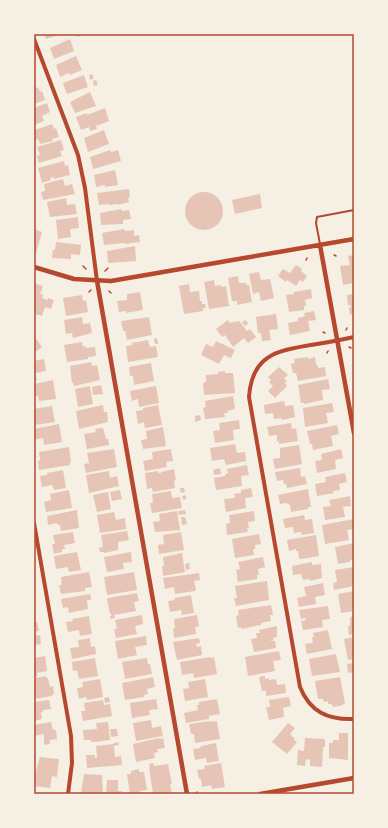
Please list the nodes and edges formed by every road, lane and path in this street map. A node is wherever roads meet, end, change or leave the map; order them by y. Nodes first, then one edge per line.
1 (34, 39) edge
2 (354, 210) edge
3 (354, 239) edge
4 (320, 246) junction
5 (84, 266) dead end
6 (34, 267) edge
7 (108, 268) dead end
8 (86, 269) dead end
9 (105, 271) dead end
10 (97, 280) junction
11 (354, 337) edge
12 (337, 340) junction
13 (354, 433) edge
14 (34, 523) edge
15 (354, 719) edge
16 (354, 778) edge
17 (68, 794) edge
18 (187, 794) edge
19 (260, 794) edge

1 - 10 street
2 - 4 lane
3 - 4 street
4 - 10 street
4 - 12 street
5 - 8 path
6 - 10 street
7 - 9 path
10 - 18 street
11 - 12 street
12 - 13 street
12 - 15 street
14 - 17 street
16 - 19 street

